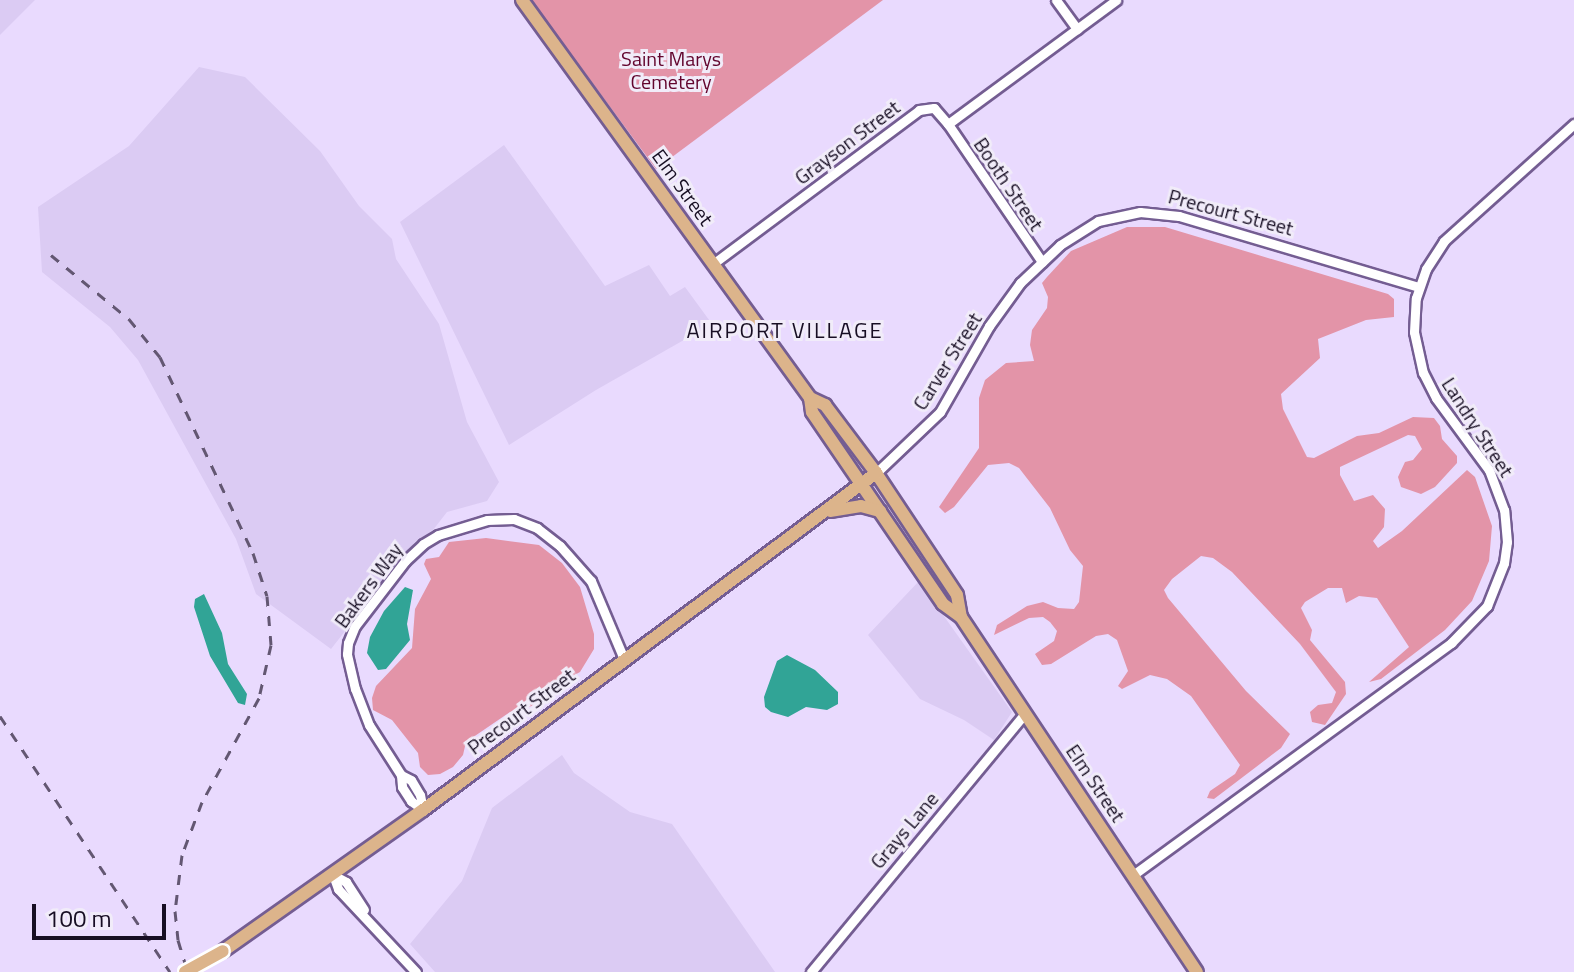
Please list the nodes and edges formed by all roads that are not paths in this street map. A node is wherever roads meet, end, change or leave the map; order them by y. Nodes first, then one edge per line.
1 (522, 0) edge
2 (1056, 0) edge
3 (1116, 0) edge
4 (1077, 29) junction
5 (948, 124) junction
6 (1574, 124) edge
7 (1042, 262) junction
8 (714, 263) junction
9 (1419, 287) junction
10 (810, 398) junction
11 (876, 473) junction
12 (862, 483) junction
13 (880, 511) junction
14 (823, 513) junction
15 (961, 617) junction
16 (624, 659) junction
17 (1025, 713) junction
18 (423, 810) junction
19 (333, 875) junction
20 (1133, 875) junction
21 (185, 972) edge
22 (416, 972) edge
23 (811, 972) edge
24 (1197, 972) edge

1 - 8 main road, Elm Street
2 - 4 street
3 - 4 street
4 - 5 street
5 - 7 street, Booth Street
5 - 8 street, Grayson Street
6 - 9 street, Landry Street
7 - 9 street, Precourt Street
7 - 11 street, Carver Street
8 - 10 main road, Elm Street
9 - 20 street, Landry Street
10 - 11 main road, Elm Street
10 - 12 main road, Elm Street
11 - 12 main road, Precourt Street
11 - 15 main road, Elm Street
12 - 13 main road, Elm Street
12 - 14 main road, Precourt Street
13 - 14 main road
13 - 15 main road, Elm Street
14 - 16 main road, Precourt Street
15 - 17 main road, Elm Street
16 - 18 main road, Precourt Street
16 - 18 street, Bakers Way
17 - 20 main road, Elm Street
17 - 23 street, Grays Lane
18 - 19 main road, Precourt Street
19 - 21 main road, Precourt Street, bridge
19 - 22 street
20 - 24 main road, Elm Street

